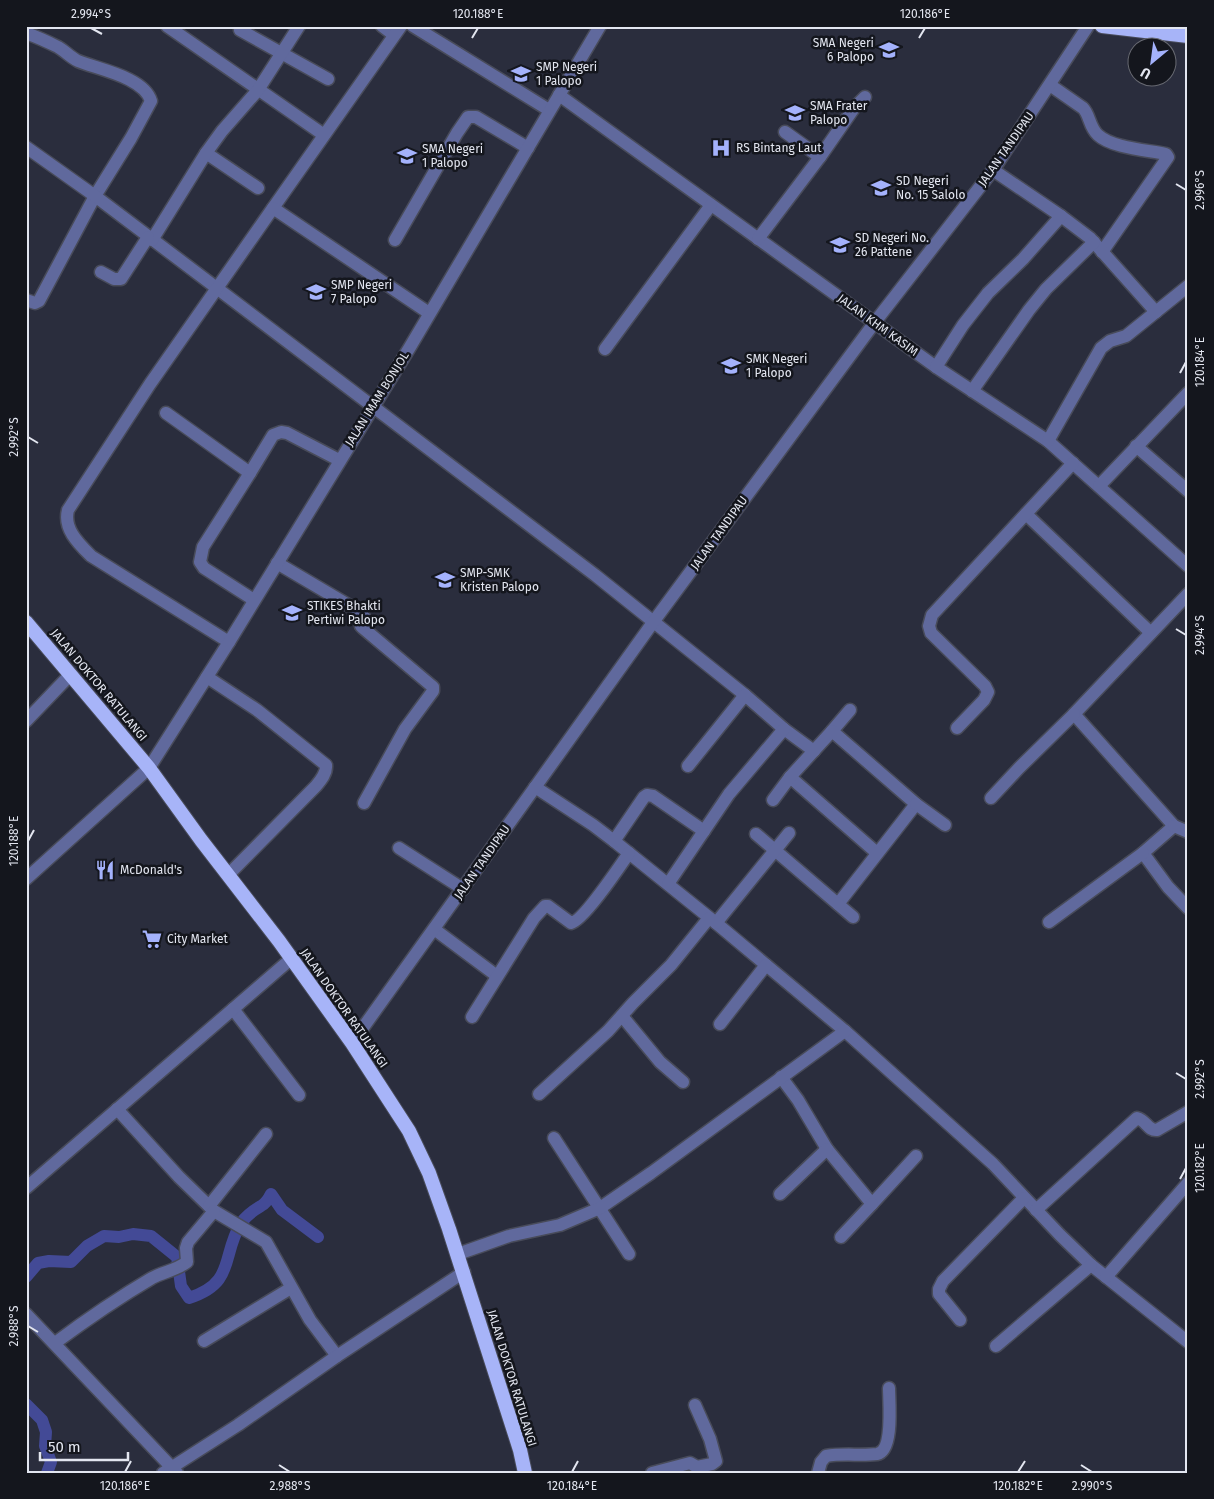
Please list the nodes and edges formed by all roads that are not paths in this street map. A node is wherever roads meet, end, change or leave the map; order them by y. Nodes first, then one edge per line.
1 (167, 26) edge
2 (299, 26) edge
3 (382, 26) edge
4 (412, 26) edge
5 (600, 26) edge
6 (1088, 26) edge
7 (1102, 26) edge
8 (240, 30) dead end
9 (398, 31) edge
10 (26, 33) edge
11 (1188, 36) edge
12 (282, 52) junction
13 (328, 79) dead end
14 (1050, 85) junction
15 (258, 90) junction
16 (559, 95) junction
17 (865, 97) dead end
18 (549, 110) junction
19 (785, 132) dead end
20 (324, 135) junction
21 (26, 147) edge
22 (528, 148) junction
23 (206, 154) junction
24 (820, 157) junction
25 (993, 170) junction
26 (258, 188) dead end
27 (95, 196) junction
28 (711, 205) junction
29 (273, 208) junction
30 (1062, 216) junction
31 (150, 238) junction
32 (758, 239) junction
33 (395, 240) dead end
34 (1098, 247) junction
35 (101, 272) dead end
36 (1188, 286) edge
37 (218, 289) junction
38 (26, 300) edge
39 (1156, 312) junction
40 (429, 313) junction
41 (875, 322) junction
42 (605, 349) dead end
43 (936, 367) junction
44 (972, 391) junction
45 (1188, 393) edge
46 (373, 406) junction
47 (166, 413) dead end
48 (1048, 442) junction
49 (1136, 446) junction
50 (339, 460) junction
51 (1073, 463) junction
52 (250, 472) junction
53 (1099, 486) junction
54 (1188, 490) edge
55 (1026, 514) junction
56 (277, 563) junction
57 (1188, 566) edge
58 (1188, 594) edge
59 (254, 600) junction
60 (654, 621) junction
61 (26, 622) edge
62 (1150, 632) junction
63 (229, 642) junction
64 (70, 675) junction
65 (207, 677) junction
66 (745, 695) junction
67 (850, 710) dead end
68 (1074, 714) junction
69 (26, 720) edge
70 (957, 728) dead end
71 (784, 729) junction
72 (832, 731) junction
73 (814, 751) junction
74 (688, 766) dead end
75 (149, 768) junction
76 (790, 777) junction
77 (535, 787) junction
78 (991, 798) dead end
79 (772, 800) dead end
80 (364, 802) dead end
81 (916, 804) junction
82 (945, 825) dead end
83 (1174, 826) junction
84 (704, 831) junction
85 (1188, 832) edge
86 (789, 833) dead end
87 (756, 834) dead end
88 (614, 841) junction
89 (399, 848) dead end
90 (775, 851) junction
91 (629, 853) junction
92 (877, 853) junction
93 (1143, 853) junction
94 (228, 875) junction
95 (26, 879) edge
96 (668, 884) junction
97 (463, 889) junction
98 (838, 904) junction
99 (1188, 908) edge
100 (853, 917) dead end
101 (712, 920) junction
102 (1049, 922) dead end
103 (434, 929) junction
104 (292, 958) junction
105 (766, 965) junction
106 (497, 976) junction
107 (234, 1009) junction
108 (622, 1016) junction
109 (472, 1018) dead end
110 (720, 1024) dead end
111 (844, 1031) junction
112 (352, 1043) junction
113 (781, 1078) junction
114 (683, 1082) dead end
115 (539, 1094) dead end
116 (299, 1095) dead end
117 (117, 1109) junction
118 (1188, 1112) edge
119 (266, 1134) dead end
120 (554, 1138) dead end
121 (827, 1149) junction
122 (916, 1156) dead end
123 (1188, 1183) edge
124 (26, 1188) edge
125 (780, 1194) dead end
126 (1024, 1198) junction
127 (872, 1204) junction
128 (600, 1208) junction
129 (211, 1209) junction
130 (1036, 1210) junction
131 (841, 1237) dead end
132 (458, 1254) junction
133 (629, 1254) dead end
134 (1091, 1265) junction
135 (464, 1272) junction
136 (1106, 1277) junction
137 (291, 1288) junction
138 (26, 1314) edge
139 (960, 1320) dead end
140 (204, 1341) dead end
141 (1188, 1342) edge
142 (55, 1343) junction
143 (996, 1346) dead end
144 (337, 1356) junction
145 (889, 1388) dead end
146 (695, 1405) dead end
147 (170, 1471) edge
148 (525, 1473) edge
149 (652, 1473) edge
150 (818, 1473) edge

1 - 15 street
2 - 12 street
3 - 9 street
4 - 18 street
5 - 16 street, JALAN IMAM BONJOL
6 - 14 street, JALAN TANDIPAU
7 - 11 highway
8 - 12 street
9 - 20 street
10 - 27 street
12 - 13 street
12 - 15 street
14 - 25 street, JALAN TANDIPAU
14 - 34 street
15 - 20 street
15 - 23 street
16 - 18 street, JALAN IMAM BONJOL
16 - 28 street, JALAN KHM KASIM
17 - 24 street
18 - 22 street, JALAN IMAM BONJOL
19 - 24 street
20 - 29 street
21 - 27 street
22 - 33 street
22 - 40 street, JALAN IMAM BONJOL
23 - 26 street
23 - 31 street
24 - 32 street
25 - 30 street
25 - 41 street, JALAN TANDIPAU
27 - 31 street
27 - 38 street
28 - 32 street, JALAN KHM KASIM
28 - 42 street
29 - 37 street
29 - 40 street
30 - 34 street
30 - 43 street
31 - 35 street
31 - 37 street
32 - 41 street, JALAN KHM KASIM
34 - 39 street
34 - 44 street
36 - 39 street
37 - 46 street
37 - 63 street
39 - 48 street
40 - 46 street, JALAN IMAM BONJOL
41 - 43 street, JALAN KHM KASIM
41 - 60 street, JALAN TANDIPAU
43 - 44 street, JALAN KHM KASIM
44 - 48 street, JALAN KHM KASIM
45 - 49 street
46 - 50 street, JALAN IMAM BONJOL
46 - 60 street
47 - 52 street
48 - 51 street, JALAN KHM KASIM
49 - 53 street
49 - 54 street
50 - 52 street
50 - 56 street, JALAN IMAM BONJOL
51 - 53 street, JALAN KHM KASIM
51 - 55 street
52 - 59 street
53 - 57 street, JALAN KHM KASIM
55 - 62 street
55 - 70 street
56 - 59 street, JALAN IMAM BONJOL
56 - 80 street
58 - 62 street
59 - 63 street, JALAN IMAM BONJOL
60 - 66 street
60 - 77 street, JALAN TANDIPAU
61 - 64 highway, JALAN DOKTOR RATULANGI
62 - 68 street
63 - 65 street, JALAN IMAM BONJOL
64 - 69 street
64 - 75 highway, JALAN DOKTOR RATULANGI
65 - 75 street, JALAN IMAM BONJOL
65 - 94 street
66 - 71 street
66 - 74 street
67 - 72 street
68 - 78 street
68 - 83 street
71 - 73 street
71 - 84 street
72 - 73 street
72 - 81 street
73 - 76 street
75 - 94 highway, JALAN DOKTOR RATULANGI
75 - 95 street, JALAN IMAM BONJOL
76 - 79 street
76 - 92 street
77 - 88 street
77 - 97 street, JALAN TANDIPAU
81 - 82 street
81 - 92 street
83 - 85 street
83 - 93 street
84 - 88 street
84 - 96 street
86 - 90 street
87 - 90 street
88 - 91 street
89 - 97 street
90 - 98 street
90 - 101 street
91 - 96 street
91 - 106 street
92 - 98 street
93 - 99 street
93 - 102 street
94 - 104 highway, JALAN DOKTOR RATULANGI
96 - 101 street
97 - 103 street, JALAN TANDIPAU
98 - 100 street
101 - 105 street
101 - 108 street
103 - 106 street
103 - 112 street, JALAN TANDIPAU
104 - 107 street
104 - 112 highway, JALAN DOKTOR RATULANGI
105 - 110 street
105 - 111 street
106 - 109 street
107 - 116 street
107 - 117 street
108 - 114 street
108 - 115 street
111 - 113 street
111 - 126 street
112 - 132 highway, JALAN DOKTOR RATULANGI
113 - 121 street
113 - 128 street
117 - 124 street
117 - 129 street
118 - 130 street
119 - 129 street
120 - 128 street
121 - 125 street
121 - 127 street
122 - 127 street
123 - 136 street
126 - 130 street
126 - 139 street
127 - 131 street
128 - 132 street
128 - 133 street
129 - 137 street
129 - 142 street
130 - 134 street
132 - 135 highway, JALAN DOKTOR RATULANGI
134 - 136 street
134 - 143 street
135 - 144 street
135 - 148 highway, JALAN DOKTOR RATULANGI
136 - 141 street
137 - 140 street
137 - 144 street
138 - 142 street
142 - 147 street
144 - 147 street
145 - 150 street
146 - 149 street

